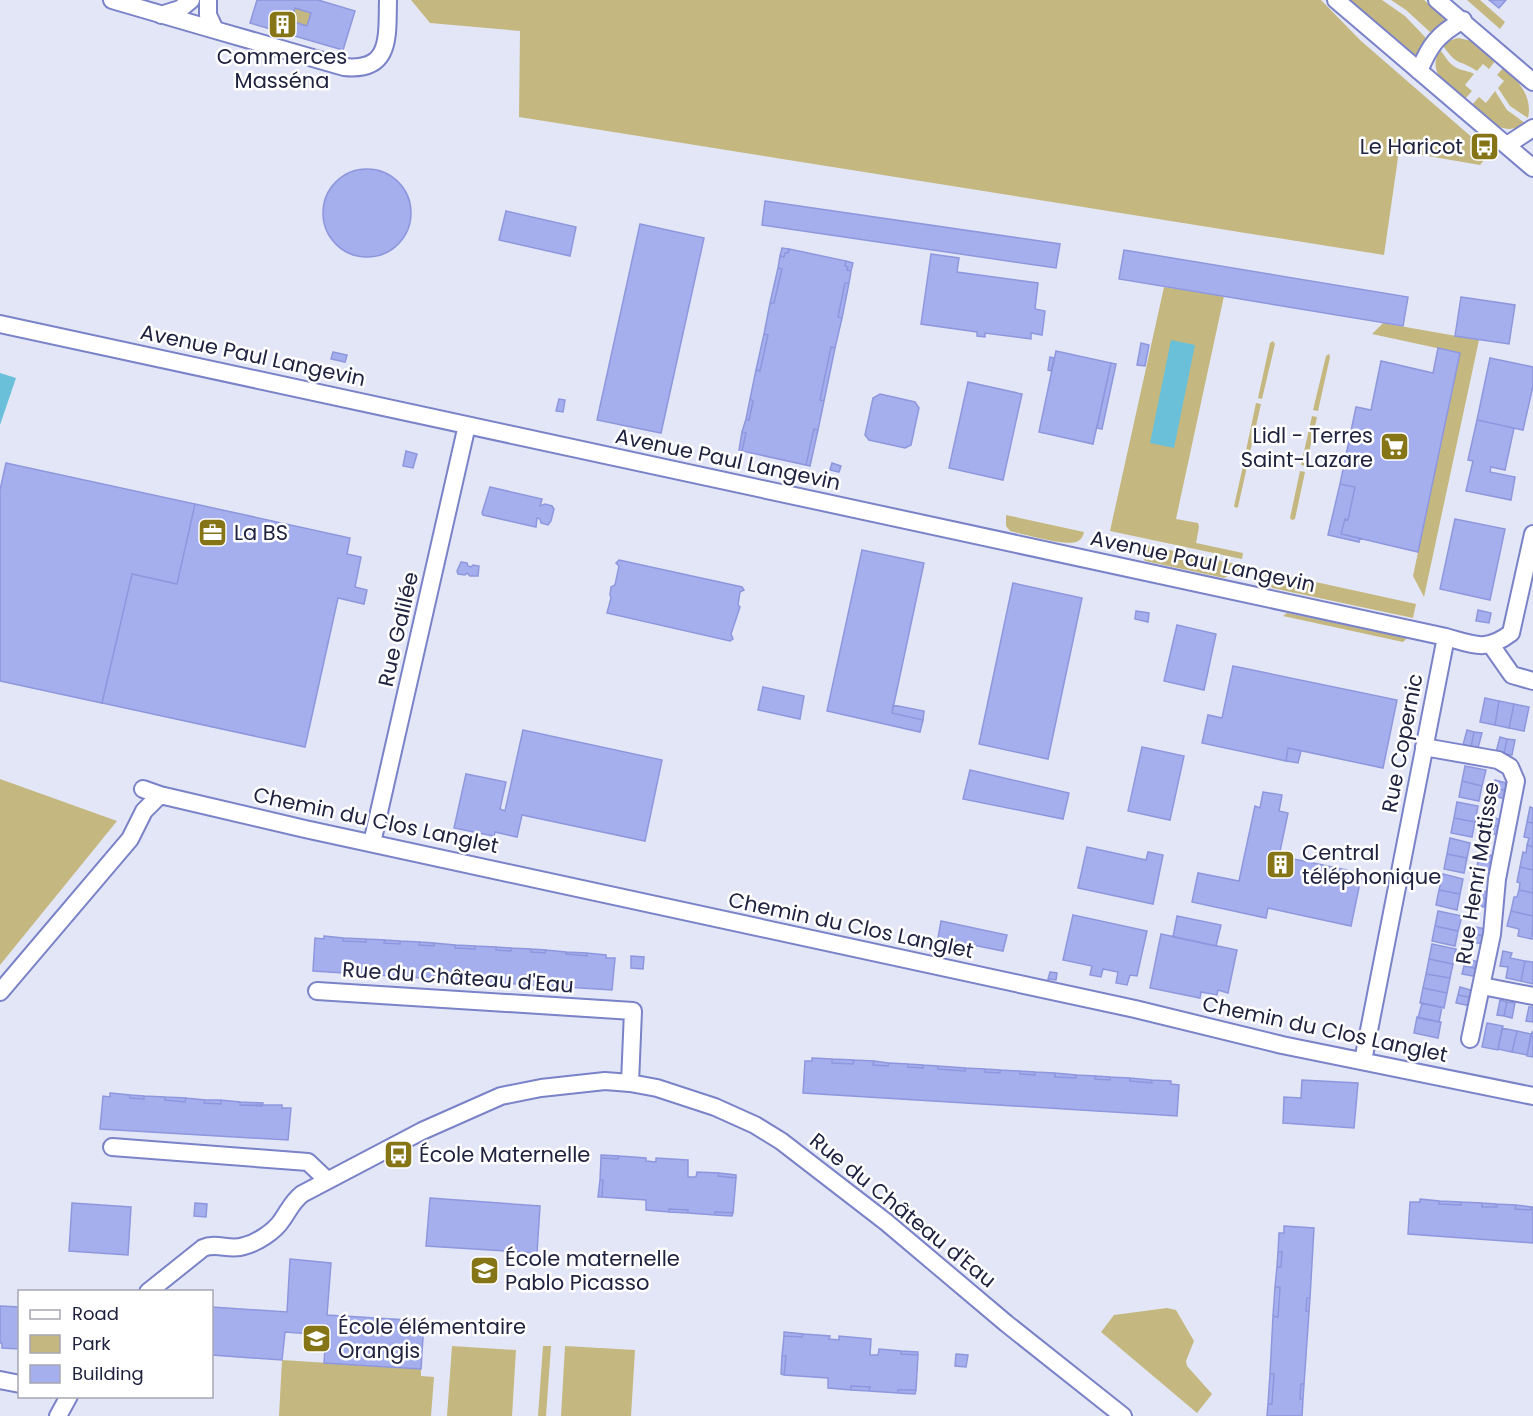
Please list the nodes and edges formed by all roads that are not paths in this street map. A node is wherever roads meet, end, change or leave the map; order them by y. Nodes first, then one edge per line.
1 (112, 0) edge
2 (191, 0) edge
3 (208, 0) edge
4 (388, 0) edge
5 (1335, 0) edge
6 (1437, 0) edge
7 (161, 15) junction
8 (1463, 20) junction
9 (215, 30) junction
10 (1419, 71) junction
11 (1533, 82) edge
12 (1533, 128) edge
13 (1507, 145) junction
14 (1533, 168) edge
15 (0, 324) edge
16 (466, 425) junction
17 (1533, 534) edge
18 (1446, 637) junction
19 (1491, 645) junction
20 (1533, 681) edge
21 (1424, 747) junction
22 (143, 789) dead end
23 (160, 795) junction
24 (372, 843) junction
25 (1482, 986) junction
26 (317, 991) dead end
27 (0, 992) edge
28 (1533, 996) edge
29 (1470, 1039) dead end
30 (1363, 1061) junction
31 (630, 1083) junction
32 (1533, 1096) edge
33 (112, 1147) dead end
34 (327, 1180) junction
35 (150, 1290) edge
36 (0, 1380) edge
37 (18, 1384) edge
38 (67, 1398) edge
39 (58, 1416) edge
40 (1123, 1416) edge

1 - 7 street
2 - 7 street
3 - 9 street
4 - 9 street
5 - 10 street
6 - 8 street
7 - 9 street
8 - 10 street
8 - 11 street
10 - 13 street
12 - 13 street
13 - 14 street
15 - 16 street, Avenue Paul Langevin
16 - 18 street, Avenue Paul Langevin
16 - 24 street, Rue Galilée
17 - 19 street
18 - 19 street
18 - 21 street, Rue Copernic
19 - 20 street
21 - 25 street, Rue Henri Matisse
21 - 30 street, Rue Copernic
22 - 23 street, Chemin du Clos Langlet
23 - 24 street, Chemin du Clos Langlet
23 - 27 street
24 - 30 street, Chemin du Clos Langlet
25 - 28 street
25 - 29 street, Rue Henri Matisse
26 - 31 street, Rue du Château d'Eau
30 - 32 street, Chemin du Clos Langlet
31 - 34 street, Rue du Château d'Eau
31 - 40 street, Rue du Château d'Eau
33 - 34 street
34 - 35 street, Rue du Château d'Eau
36 - 37 street
38 - 39 street

